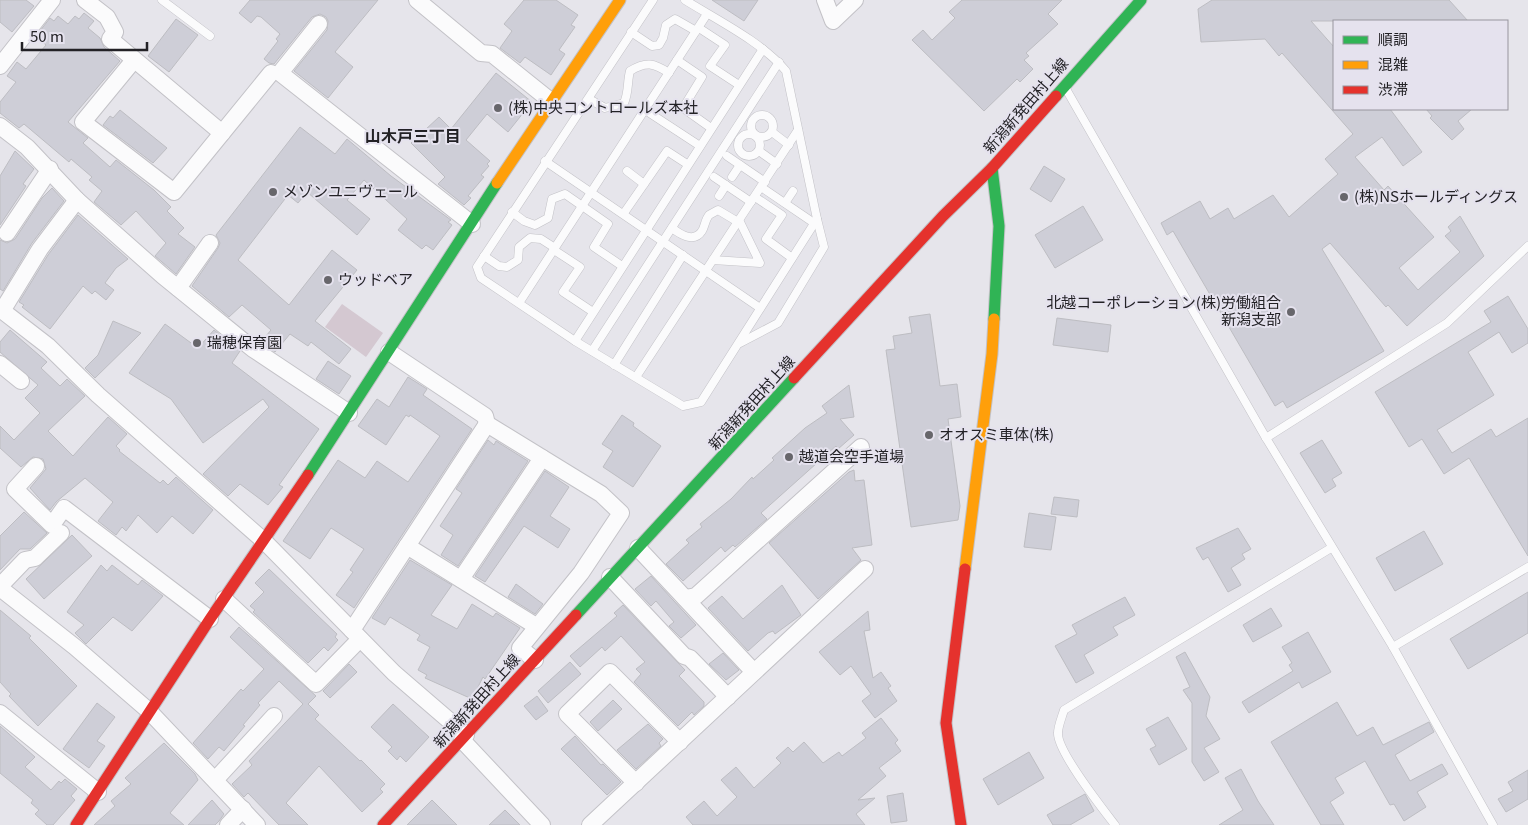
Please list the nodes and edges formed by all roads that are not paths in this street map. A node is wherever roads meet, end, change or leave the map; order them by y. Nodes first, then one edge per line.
1 (52, 0) edge
2 (85, 0) edge
3 (162, 0) edge
4 (417, 0) edge
5 (620, 0) edge
6 (653, 0) edge
7 (685, 0) edge
8 (825, 0) edge
9 (855, 0) edge
10 (1141, 0) edge
11 (707, 14) junction
12 (319, 24) dead end
13 (697, 29) junction
14 (631, 32) junction
15 (210, 36) dead end
16 (763, 49) junction
17 (134, 60) junction
18 (677, 60) junction
19 (779, 62) junction
20 (0, 66) edge
21 (271, 73) dead end
22 (669, 73) junction
23 (1064, 85) junction
24 (739, 86) junction
25 (589, 99) junction
26 (552, 102) junction
27 (645, 110) junction
28 (0, 126) edge
29 (711, 128) junction
30 (798, 130) junction
31 (772, 132) dead end
32 (222, 133) junction
33 (789, 145) junction
34 (700, 146) junction
35 (759, 151) dead end
36 (727, 156) dead end
37 (545, 161) junction
38 (688, 164) junction
39 (777, 164) junction
40 (740, 165) junction
41 (992, 168) junction
42 (50, 169) junction
43 (627, 172) dead end
44 (714, 177) dead end
45 (732, 177) dead end
46 (644, 184) junction
47 (726, 185) junction
48 (763, 185) junction
49 (793, 191) dead end
50 (592, 192) junction
51 (719, 196) dead end
52 (77, 200) junction
53 (753, 200) junction
54 (785, 203) junction
55 (583, 206) junction
56 (512, 212) junction
57 (624, 214) junction
58 (739, 221) junction
59 (815, 221) junction
60 (472, 224) junction
61 (646, 228) junction
62 (672, 228) junction
63 (7, 233) dead end
64 (664, 241) junction
65 (210, 243) dead end
66 (1528, 246) edge
67 (555, 249) junction
68 (683, 255) junction
69 (484, 256) junction
70 (792, 258) junction
71 (713, 260) junction
72 (622, 266) junction
73 (706, 271) junction
74 (178, 288) junction
75 (519, 303) junction
76 (760, 308) junction
77 (593, 312) junction
78 (3, 316) edge
79 (575, 341) junction
80 (738, 343) junction
81 (592, 351) junction
82 (389, 352) junction
83 (0, 364) edge
84 (614, 364) junction
85 (636, 377) junction
86 (22, 381) dead end
87 (348, 413) junction
88 (487, 424) junction
89 (1266, 438) junction
90 (861, 447) dead end
91 (542, 458) junction
92 (36, 466) dead end
93 (61, 533) dead end
94 (264, 541) junction
95 (408, 546) junction
96 (638, 548) junction
97 (1331, 548) junction
98 (1528, 568) edge
99 (865, 569) dead end
100 (610, 577) junction
101 (461, 579) junction
102 (0, 587) edge
103 (685, 598) junction
104 (224, 599) junction
105 (210, 619) junction
106 (536, 626) junction
107 (356, 634) junction
108 (1392, 647) junction
109 (534, 660) junction
110 (754, 672) junction
111 (728, 696) junction
112 (149, 711) junction
113 (0, 713) edge
114 (274, 716) dead end
115 (464, 738) junction
116 (680, 742) junction
117 (215, 780) junction
118 (636, 783) junction
119 (98, 792) junction
120 (242, 809) junction
121 (76, 825) edge
122 (228, 825) edge
123 (257, 825) edge
124 (383, 825) edge
125 (542, 825) edge
126 (590, 825) edge
127 (961, 825) edge
128 (1114, 825) edge
129 (1492, 825) edge

1 - 20 street
2 - 17 street
3 - 15 lane
4 - 26 street
5 - 26 street
6 - 14 lane
7 - 11 lane
8 - 9 street
10 - 23 street, 新潟新発田村上線
11 - 13 lane
11 - 16 lane
12 - 60 street
13 - 14 lane
13 - 18 lane
13 - 24 lane
14 - 25 lane
16 - 19 lane
16 - 24 lane
17 - 32 street
17 - 32 street
18 - 22 lane
18 - 29 lane
19 - 30 lane
19 - 62 lane
21 - 32 street
22 - 25 lane
22 - 27 lane
23 - 41 street, 新潟新発田村上線
23 - 89 lane
24 - 29 lane
25 - 37 lane
26 - 60 street
27 - 34 lane
27 - 50 lane
28 - 42 street
29 - 34 lane
30 - 33 lane
30 - 59 lane
31 - 33 lane
33 - 39 lane
34 - 38 lane
35 - 39 lane
36 - 40 lane
37 - 50 lane
37 - 56 lane
38 - 46 lane
38 - 61 lane
39 - 48 lane
40 - 45 lane
40 - 48 lane
41 - 96 street, 新潟新発田村上線
41 - 127 street
42 - 52 street
42 - 63 street
43 - 46 lane
44 - 47 lane
46 - 57 lane
47 - 51 lane
47 - 53 lane
48 - 53 lane
48 - 54 lane
49 - 54 lane
50 - 55 lane
50 - 57 lane
52 - 74 street
52 - 78 street
53 - 58 lane
53 - 70 lane
54 - 59 lane
55 - 56 lane
55 - 67 lane
55 - 72 lane
56 - 69 lane
57 - 61 lane
58 - 62 lane
58 - 71 lane
58 - 71 lane
59 - 70 lane
59 - 80 lane
60 - 82 street
61 - 64 lane
61 - 72 lane
62 - 64 lane
64 - 68 lane
64 - 81 lane
65 - 74 street
66 - 89 lane
67 - 69 lane
67 - 75 lane
67 - 77 lane
68 - 73 lane
68 - 84 lane
69 - 75 lane
70 - 76 lane
71 - 73 lane
72 - 77 lane
73 - 76 lane
73 - 85 lane
74 - 87 street
75 - 79 lane
76 - 80 lane
77 - 79 lane
78 - 94 street
79 - 81 lane
80 - 85 lane
81 - 84 lane
82 - 87 street
82 - 88 street
83 - 86 street
84 - 85 lane
87 - 94 street
88 - 91 street
88 - 95 street
89 - 97 lane
90 - 103 street
91 - 101 street
91 - 106 street
92 - 105 street
93 - 102 street
94 - 104 street
94 - 107 street
95 - 101 street
95 - 107 street
96 - 100 street, 新潟新発田村上線
96 - 103 street
97 - 108 lane
97 - 128 lane
98 - 108 lane
99 - 110 street
100 - 109 street, 新潟新発田村上線
100 - 111 street
101 - 106 street
102 - 112 street
103 - 110 street
104 - 105 street
104 - 107 street
105 - 112 street
106 - 109 street
107 - 115 street
108 - 129 lane
109 - 115 street, 新潟新発田村上線
110 - 111 street
111 - 116 street
112 - 117 street
112 - 119 street
113 - 119 street
114 - 117 street
115 - 124 street, 新潟新発田村上線
115 - 125 street
116 - 118 street
116 - 118 street
117 - 120 street
118 - 126 street
119 - 121 street
120 - 122 street
120 - 123 street

